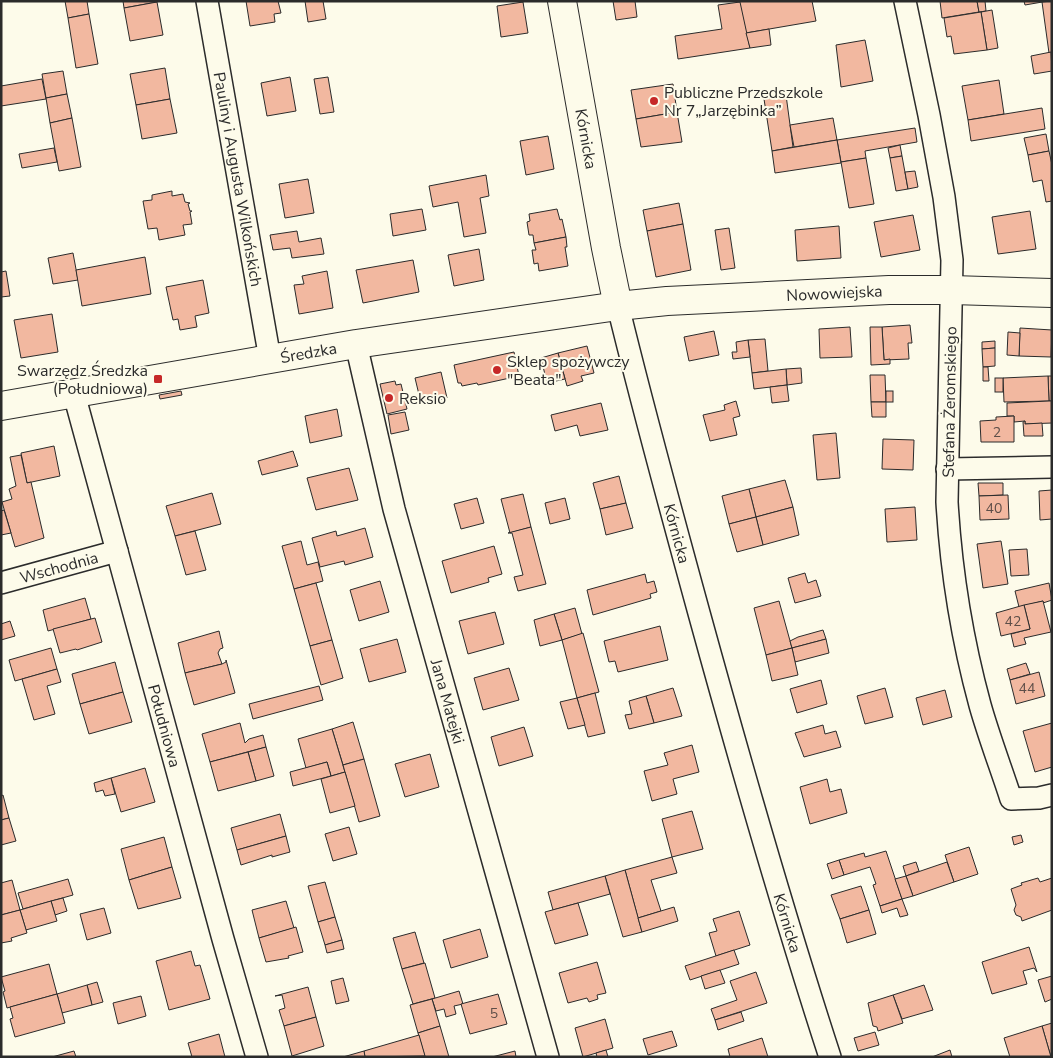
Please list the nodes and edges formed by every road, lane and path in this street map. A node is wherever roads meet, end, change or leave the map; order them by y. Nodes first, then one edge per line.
1 (207, 1) edge
2 (562, 1) edge
3 (905, 1) edge
4 (952, 290) junction
5 (1052, 293) edge
6 (618, 306) junction
7 (356, 344) junction
8 (270, 359) junction
9 (74, 394) junction
10 (1, 406) edge
11 (1052, 466) edge
12 (947, 469) junction
13 (116, 551) junction
14 (1, 583) edge
15 (1052, 795) edge
16 (258, 1057) edge
17 (548, 1057) edge
18 (830, 1057) edge

1 - 8 street, Pauliny i Augusta Wilkońskich
2 - 6 street, Kórnicka
3 - 4 street, Stefana Żeromskiego
4 - 5 street, Nowowiejska
4 - 6 street, Nowowiejska
4 - 12 street, Stefana Żeromskiego
6 - 7 street, Średzka
6 - 18 street, Kórnicka
7 - 8 street, Średzka
7 - 17 street, Jana Matejki
8 - 9 street, Średzka
9 - 10 street, Średzka
9 - 13 street, Południowa
11 - 12 street
12 - 15 street, Stefana Żeromskiego
13 - 14 street, Wschodnia
13 - 16 street, Południowa

